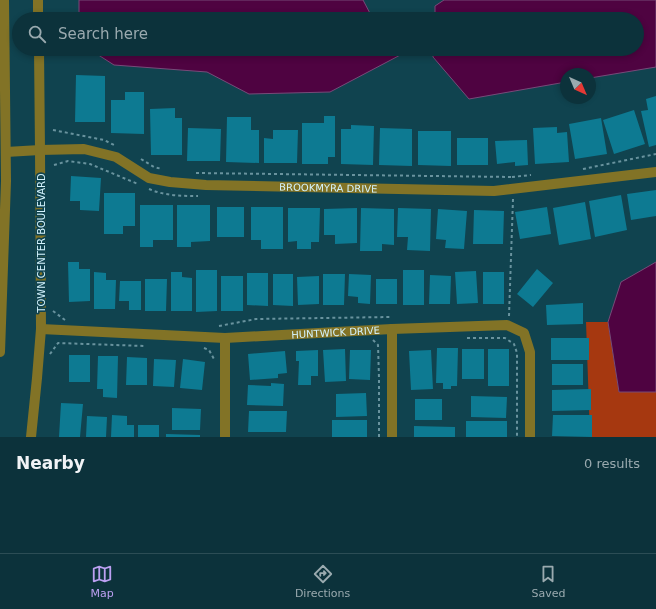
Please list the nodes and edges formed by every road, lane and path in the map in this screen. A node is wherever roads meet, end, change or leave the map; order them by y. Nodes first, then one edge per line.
1 (4, 0) edge
2 (38, 0) edge
3 (38, 12) edge
4 (39, 56) edge
5 (53, 130) dead end
6 (117, 146) dead end
7 (40, 150) junction
8 (6, 152) junction
9 (656, 154) edge
10 (135, 156) dead end
11 (162, 168) dead end
12 (580, 170) dead end
13 (193, 172) dead end
14 (656, 172) edge
15 (535, 175) dead end
16 (512, 177) junction
17 (513, 188) junction
18 (53, 311) dead end
19 (514, 317) dead end
20 (391, 318) dead end
21 (66, 320) dead end
22 (212, 326) dead end
23 (41, 329) junction
24 (392, 329) junction
25 (225, 338) junction
26 (463, 338) dead end
27 (366, 340) dead end
28 (144, 346) dead end
29 (199, 347) dead end
30 (0, 352) edge
31 (50, 354) dead end
32 (214, 358) dead end
33 (30, 437) edge
34 (225, 437) edge
35 (379, 437) edge
36 (392, 437) edge
37 (517, 437) edge
38 (530, 437) edge

1 - 8 street
2 - 3 street
4 - 7 street, TOWN CENTER BOULEVARD
5 - 6 path
7 - 8 street, BROOKMYRA DRIVE
7 - 17 street, BROOKMYRA DRIVE
7 - 23 street, TOWN CENTER BOULEVARD
8 - 30 street
9 - 12 path
10 - 11 path
13 - 16 path
14 - 17 street, BROOKMYRA DRIVE
15 - 16 path
16 - 17 path
17 - 19 path
18 - 21 path
20 - 22 path
23 - 25 street, HUNTWICK DRIVE
23 - 33 street, TOWN CENTER BOULEVARD
24 - 25 street, HUNTWICK DRIVE
24 - 36 street
24 - 38 street, HUNTWICK DRIVE
25 - 34 street
26 - 37 path
27 - 35 path
28 - 31 path
29 - 32 path

